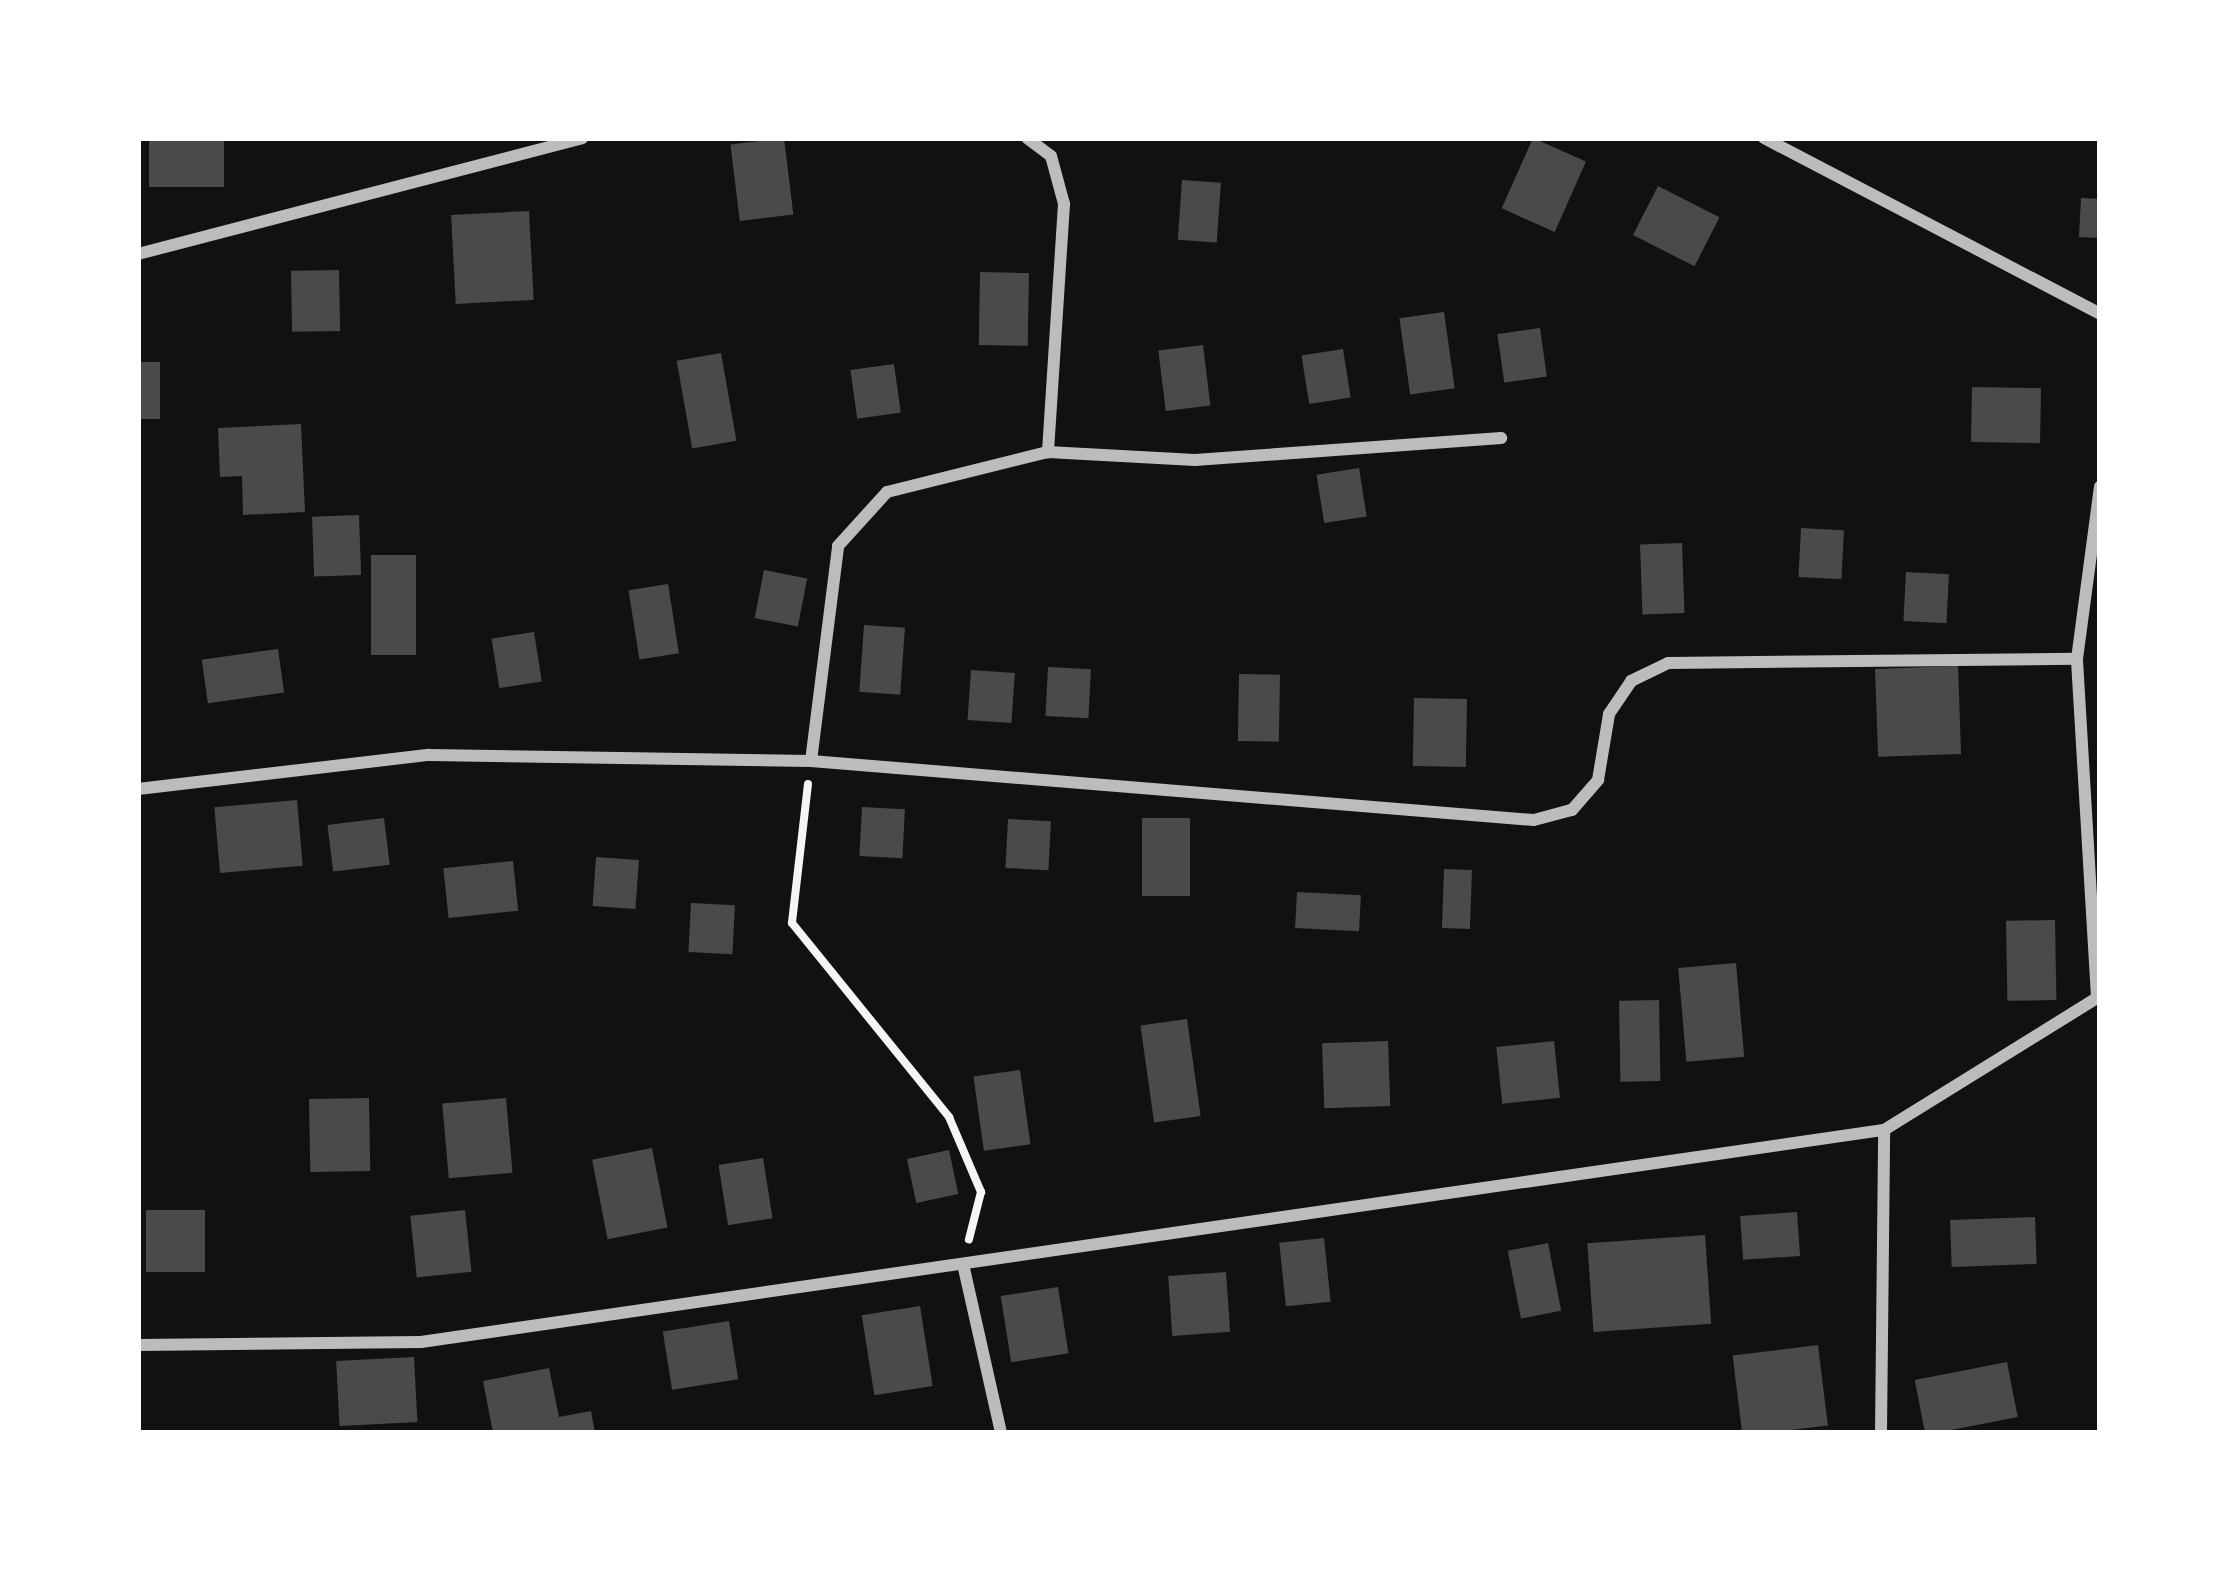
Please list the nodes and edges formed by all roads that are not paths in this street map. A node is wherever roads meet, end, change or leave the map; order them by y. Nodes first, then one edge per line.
1 (582, 138) edge
2 (1027, 138) edge
3 (1764, 138) edge
4 (138, 254) edge
5 (2100, 314) edge
6 (1501, 438) dead end
7 (1048, 452) junction
8 (2100, 487) edge
9 (2077, 659) junction
10 (811, 761) junction
11 (138, 789) edge
12 (2099, 996) edge
13 (1884, 1130) junction
14 (963, 1264) junction
15 (138, 1345) edge
16 (1001, 1433) edge
17 (1881, 1433) edge

1 - 4 street
2 - 7 street
3 - 5 street
6 - 7 street
7 - 10 street
8 - 9 street
9 - 10 street
9 - 12 street
10 - 11 street
12 - 13 street
13 - 14 street
13 - 17 street
14 - 15 street
14 - 16 street

